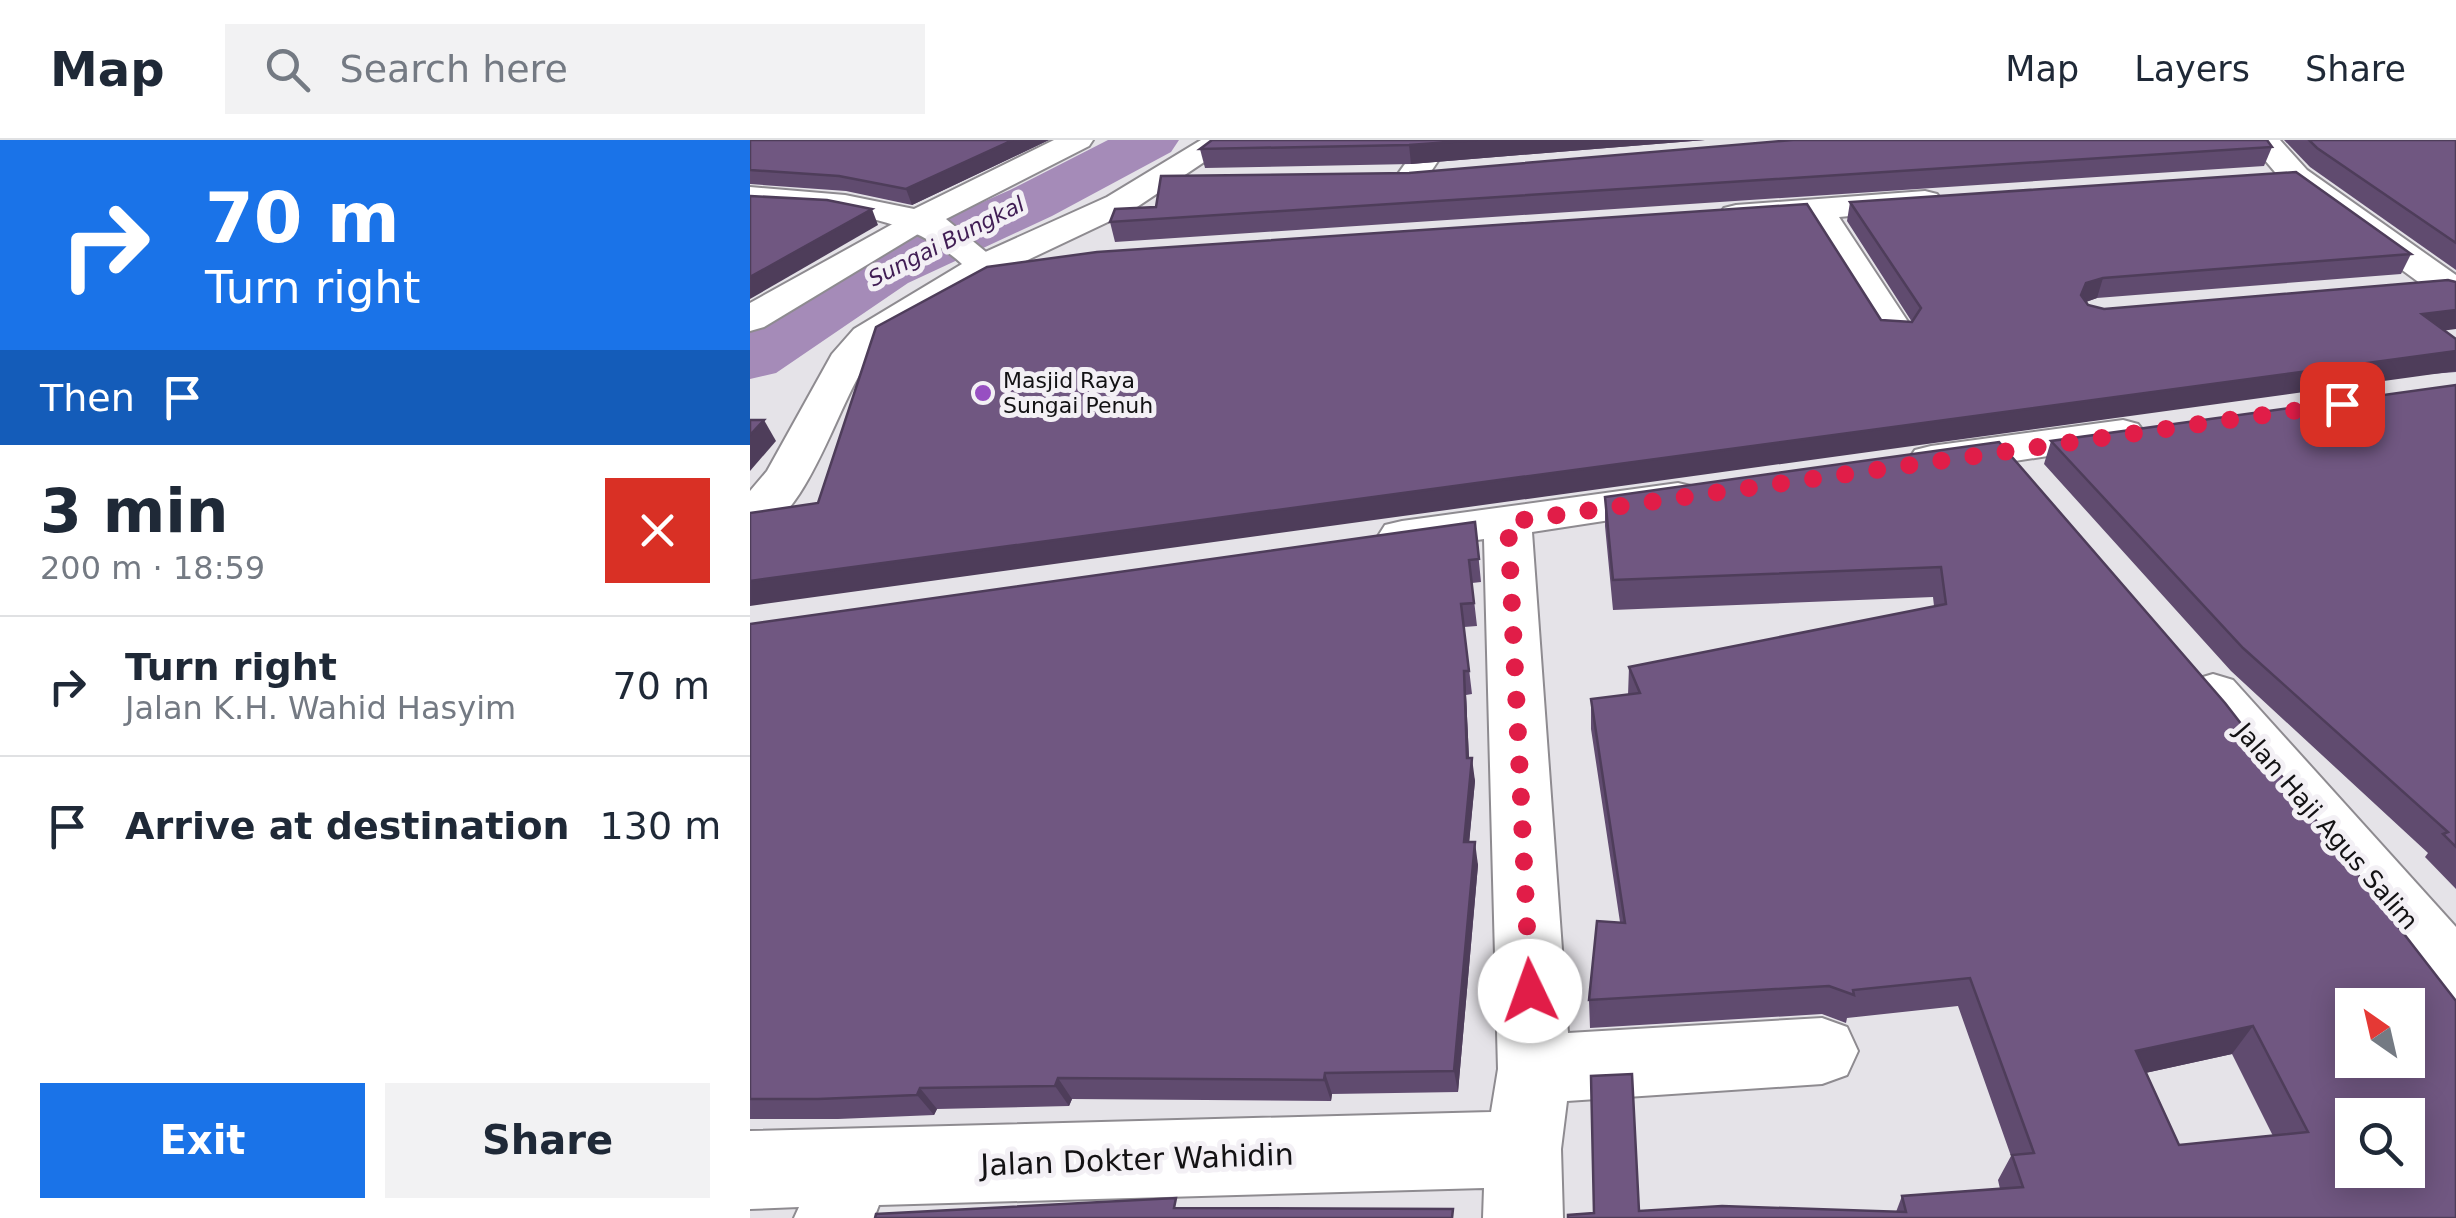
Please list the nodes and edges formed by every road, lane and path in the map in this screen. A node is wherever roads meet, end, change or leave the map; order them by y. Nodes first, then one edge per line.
1 (1078, 140) edge
2 (1222, 140) edge
3 (1437, 140) edge
4 (2263, 140) edge
5 (1842, 174) edge
6 (1458, 175) edge
7 (2296, 177) junction
8 (1372, 178) edge
9 (1411, 178) junction
10 (2256, 180) edge
11 (1217, 181) edge
12 (1158, 182) junction
13 (750, 197) edge
14 (1961, 199) edge
15 (1863, 206) junction
16 (1817, 209) junction
17 (1698, 217) edge
18 (950, 240) junction
19 (1084, 259) edge
20 (2451, 288) edge
21 (2388, 290) edge
22 (750, 318) edge
23 (1894, 331) edge
24 (2160, 428) edge
25 (2002, 450) junction
26 (1883, 467) edge
27 (1725, 490) edge
28 (2040, 494) edge
29 (750, 522) edge
30 (1508, 522) junction
31 (1352, 544) edge
32 (2184, 660) edge
33 (2456, 975) edge
34 (1822, 1051) dead end
35 (1534, 1069) junction
36 (750, 1170) edge
37 (1523, 1184) edge
38 (844, 1193) edge

1 - 18 street
2 - 12 street
3 - 9 street
4 - 7 street
5 - 15 street
6 - 9 street
7 - 10 street
7 - 20 street
8 - 9 street
11 - 12 street
12 - 18 street
13 - 18 street
14 - 15 street
15 - 16 street
16 - 17 street
16 - 23 street
18 - 19 street
18 - 22 street
18 - 29 street
20 - 21 street
24 - 25 street
25 - 26 street
25 - 28 street
27 - 30 street
30 - 31 street
30 - 35 street
32 - 33 street, Jalan Haji Agus Salim
34 - 35 street
35 - 37 street
36 - 38 street, Jalan Dokter Wahidin
37 - 38 street, Jalan Dokter Wahidin

